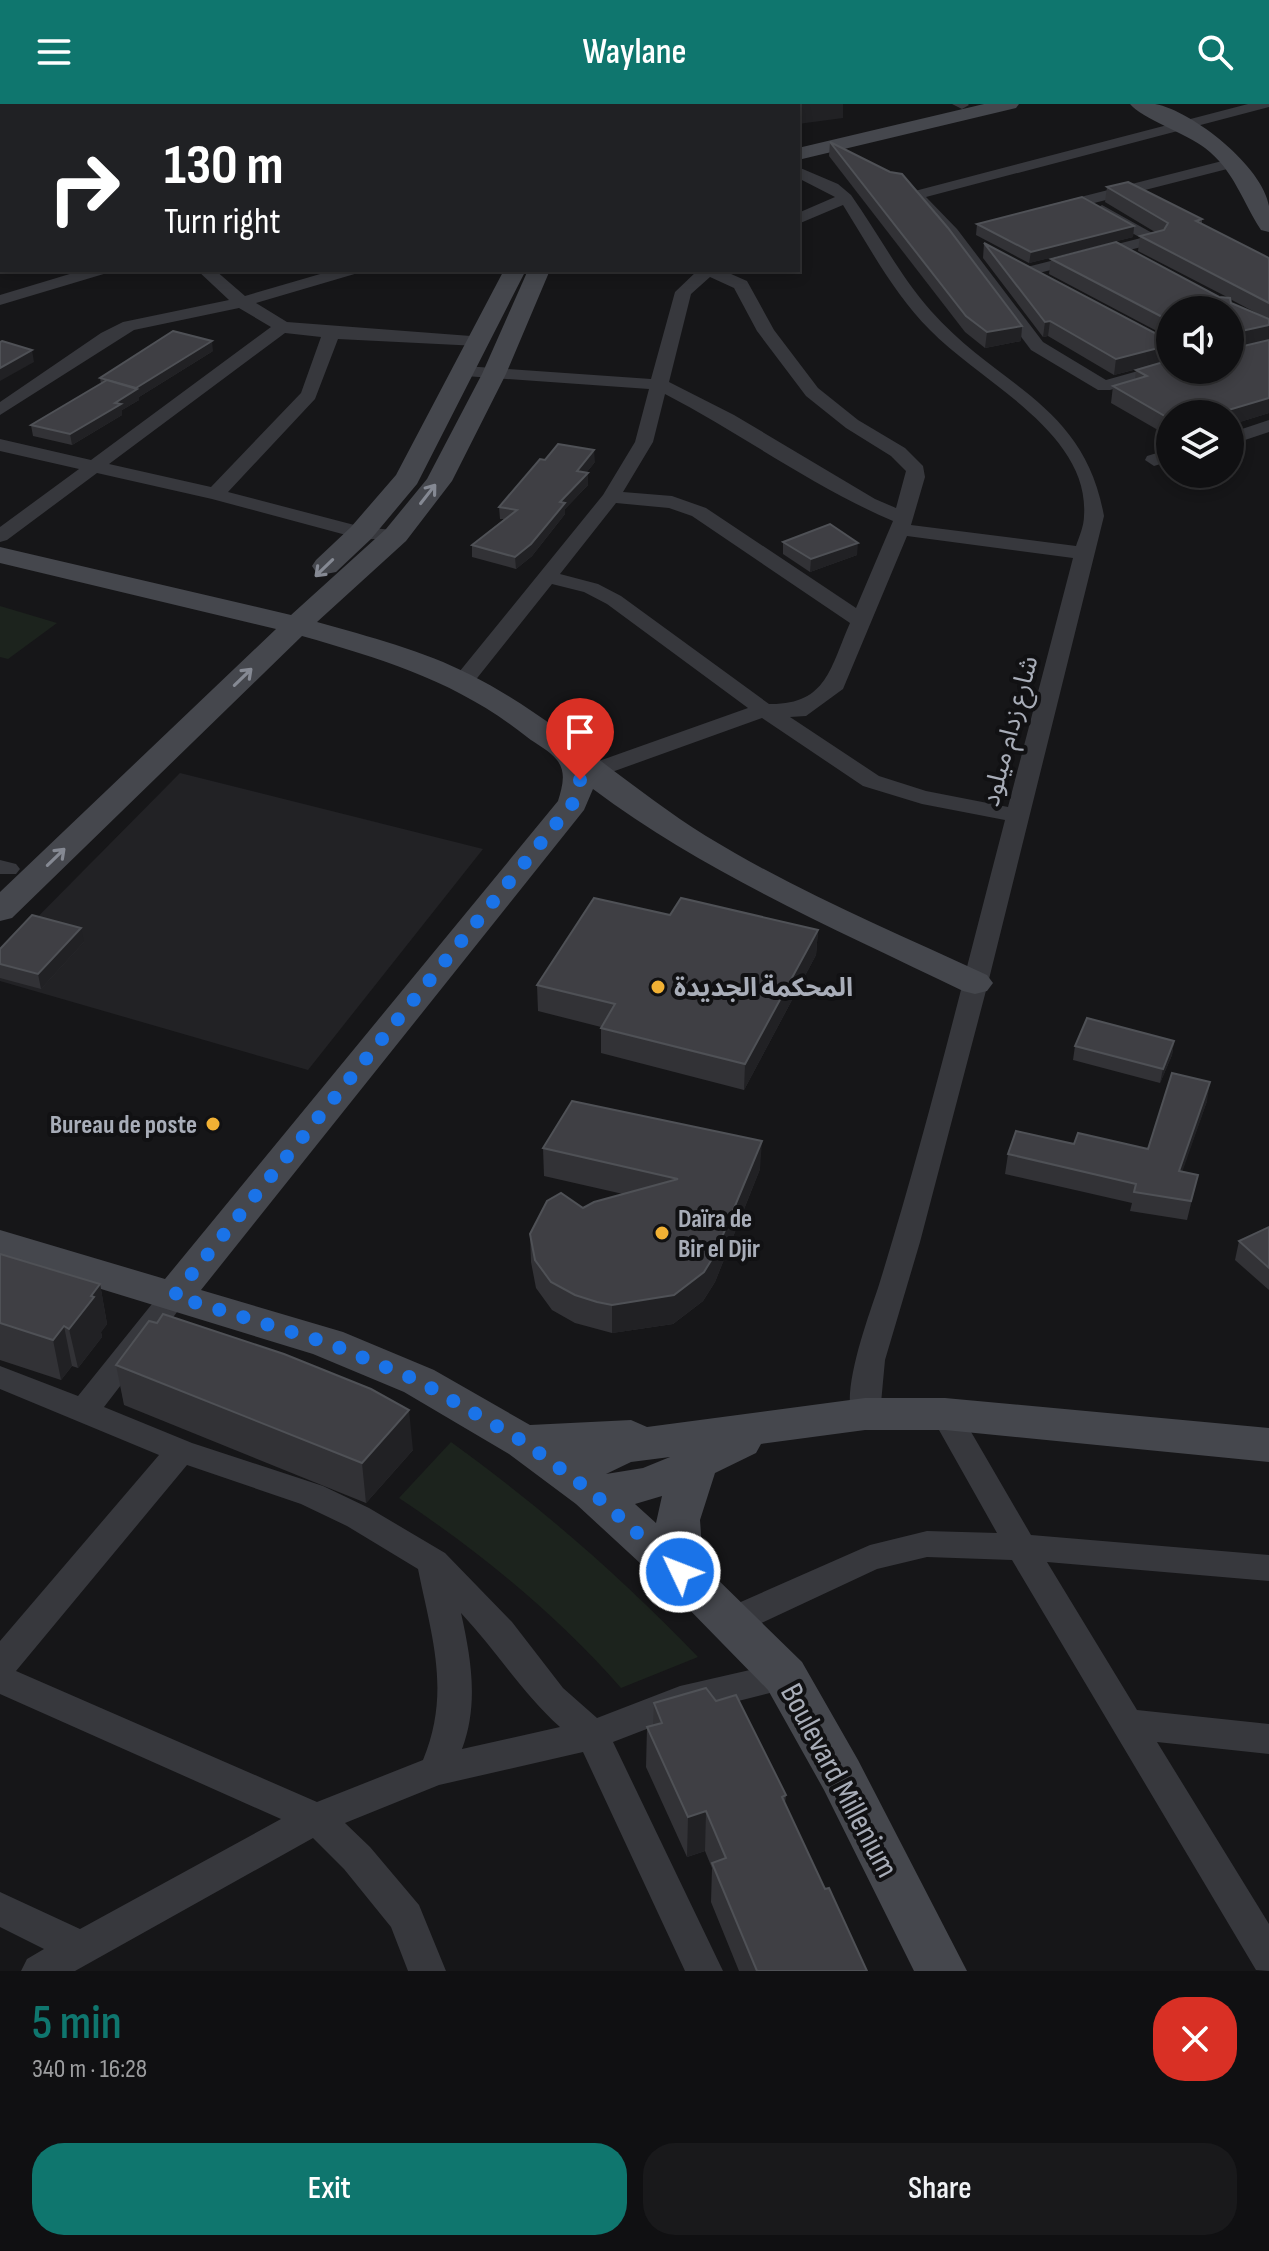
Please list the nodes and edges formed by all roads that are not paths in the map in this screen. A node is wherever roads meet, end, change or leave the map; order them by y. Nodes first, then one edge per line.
1 (963, 104) edge
2 (1009, 104) edge
3 (1140, 104) edge
4 (1164, 104) edge
5 (1265, 104) edge
6 (1192, 122) junction
7 (800, 144) edge
8 (800, 154) edge
9 (1234, 163) junction
10 (800, 173) edge
11 (1269, 193) edge
12 (846, 198) junction
13 (1085, 201) junction
14 (1045, 211) edge
15 (800, 218) edge
16 (1268, 220) edge
17 (957, 231) junction
18 (1116, 249) junction
19 (990, 250) edge
20 (1144, 263) edge
21 (94, 272) edge
22 (207, 272) edge
23 (345, 272) edge
24 (514, 272) edge
25 (538, 272) edge
26 (706, 272) edge
27 (712, 272) edge
28 (1054, 285) edge
29 (0, 300) edge
30 (242, 302) junction
31 (282, 327) junction
32 (331, 333) junction
33 (478, 341) junction
34 (465, 371) junction
35 (1156, 371) edge
36 (494, 374) junction
37 (661, 385) junction
38 (0, 410) edge
39 (1269, 426) edge
40 (1244, 434) edge
41 (0, 445) edge
42 (93, 466) junction
43 (215, 494) junction
44 (611, 497) junction
45 (901, 524) junction
46 (361, 533) junction
47 (396, 535) junction
48 (0, 536) edge
49 (1084, 553) junction
50 (0, 555) edge
51 (549, 577) junction
52 (861, 621) junction
53 (284, 622) junction
54 (462, 682) junction
55 (764, 710) junction
56 (580, 764) junction
57 (1016, 815) junction
58 (3, 871) edge
59 (0, 911) edge
60 (975, 983) junction
61 (0, 1244) edge
62 (174, 1296) junction
63 (0, 1377) edge
64 (84, 1411) junction
65 (865, 1414) junction
66 (945, 1414) junction
67 (524, 1442) junction
68 (1269, 1445) edge
69 (692, 1449) junction
70 (181, 1451) junction
71 (583, 1485) junction
72 (1019, 1547) junction
73 (433, 1562) junction
74 (1269, 1568) edge
75 (695, 1586) junction
76 (730, 1622) junction
77 (0, 1665) edge
78 (785, 1676) junction
79 (0, 1679) edge
80 (1131, 1724) junction
81 (592, 1735) junction
82 (1269, 1739) edge
83 (436, 1770) junction
84 (316, 1818) junction
85 (0, 1909) edge
86 (80, 1948) junction
87 (1269, 1958) edge
88 (40, 1971) edge
89 (427, 1971) edge
90 (704, 1971) edge
91 (941, 1971) edge

1 - 7 main road
2 - 8 main road
3 - 6 main road
4 - 6 main road
5 - 6 street
6 - 9 main road
6 - 11 main road
6 - 17 street
9 - 13 street
9 - 16 main road
10 - 12 street, شارع زدام ميلود
12 - 15 street
12 - 49 street, شارع زدام ميلود
13 - 14 street
13 - 18 street
17 - 19 street
17 - 35 street
18 - 20 street
18 - 28 street
21 - 29 street
22 - 30 street
23 - 30 street
24 - 33 main road
25 - 36 main road
26 - 37 street
27 - 45 street
30 - 31 street
30 - 38 street
31 - 32 street
31 - 42 street
32 - 33 street
32 - 43 street
33 - 34 main road
34 - 36 street
34 - 46 main road
36 - 37 street
47 -> 36 main road
37 - 44 street
37 - 45 street
39 - 40 street
41 - 42 street
42 - 43 street
42 - 48 street
43 - 46 street
44 - 51 street
44 - 52 street
45 - 49 street
45 - 52 street
46 - 47 street
46 -> 53 main road
47 - 53 main road
49 - 57 street, شارع زدام ميلود
50 - 53 main road
51 - 54 street
51 - 55 street
52 - 55 street
53 - 54 main road
53 - 58 main road
59 -> 53 main road
54 - 56 main road
55 - 56 street
55 - 57 street
56 - 60 main road
56 - 62 main road
57 - 60 street, شارع زدام ميلود
60 - 65 street, شارع زدام ميلود
61 - 62 main road, Boulevard Millenium
62 - 64 street
62 - 67 main road, Boulevard Millenium
63 - 64 street
64 - 70 street
65 - 66 main road
65 - 69 main road
66 - 68 main road
66 - 72 street
67 - 69 main road
67 - 71 main road, Boulevard Millenium
69 - 71 main road
69 - 75 main road
70 - 73 street
70 - 77 street
71 - 75 main road, Boulevard Millenium
72 - 74 street
72 - 76 street
72 - 80 street
73 - 81 street
73 - 83 street
75 - 76 main road, Boulevard Millenium
76 - 78 main road, Boulevard Millenium
78 - 81 street
78 - 91 main road, Boulevard Millenium
79 - 84 street
80 - 82 street
80 - 87 street
81 - 83 street
81 - 90 street
83 - 84 street
84 - 86 street
84 - 89 street
85 - 86 street
86 - 88 street

